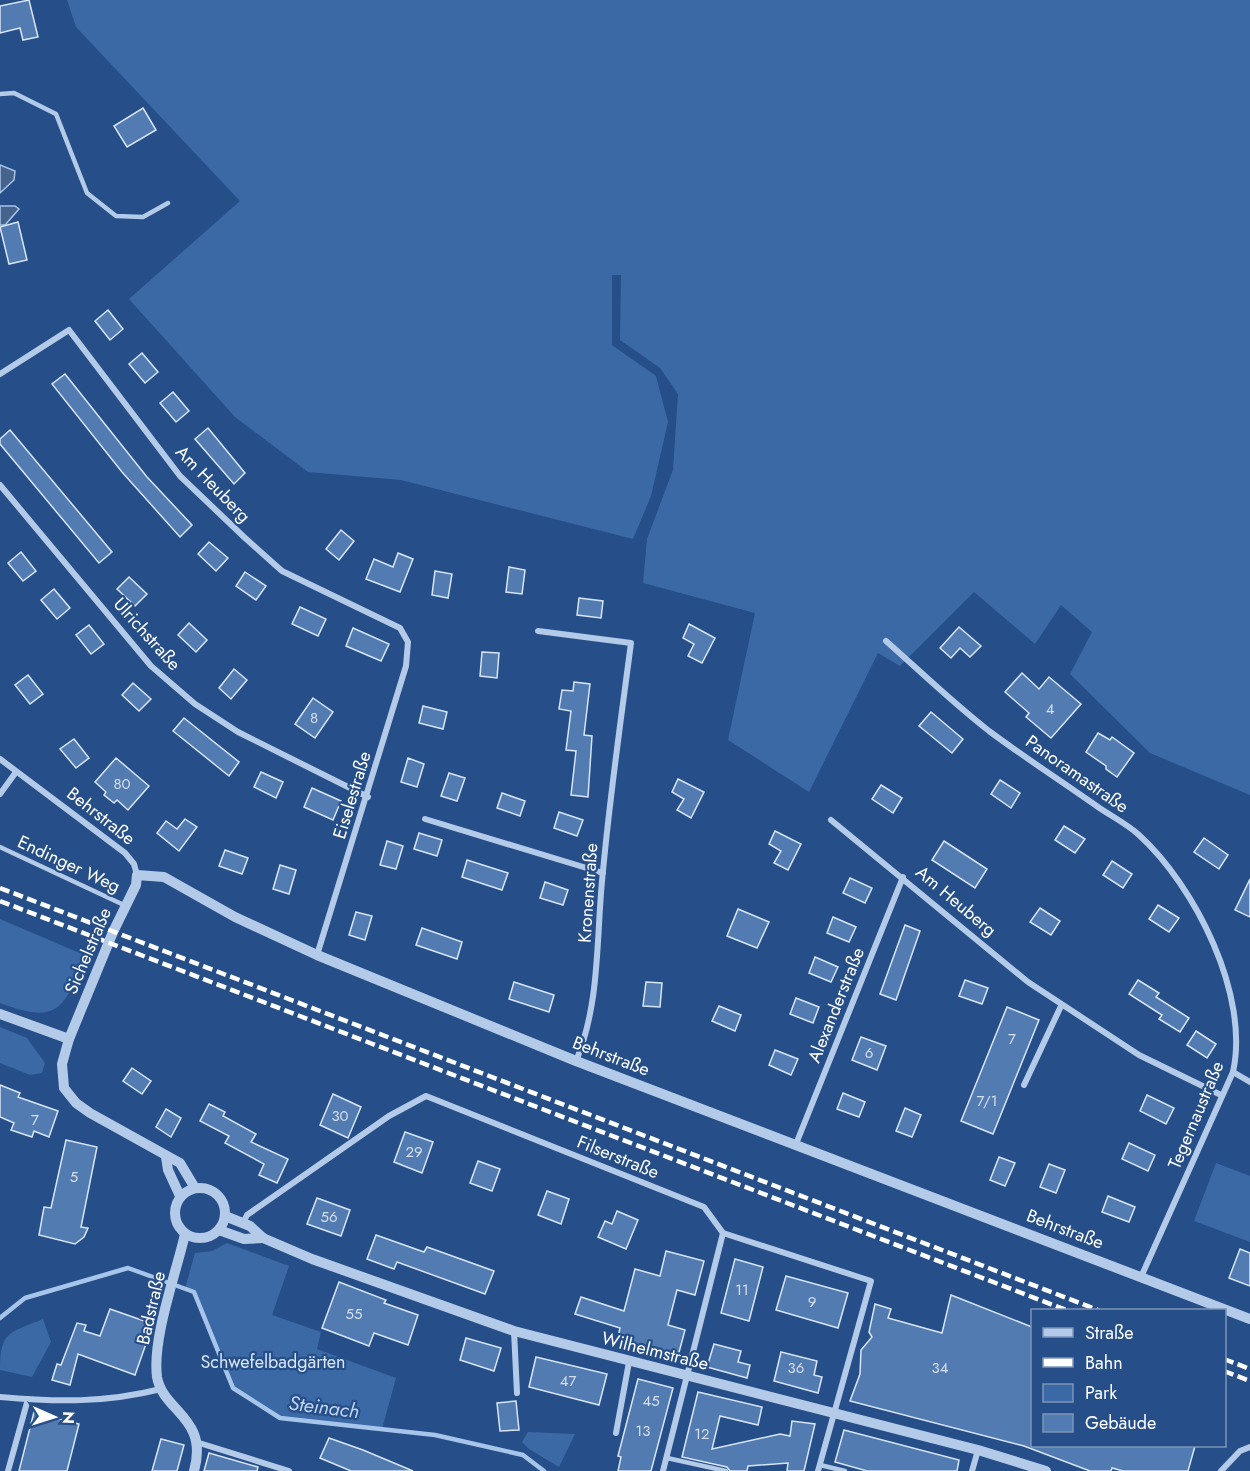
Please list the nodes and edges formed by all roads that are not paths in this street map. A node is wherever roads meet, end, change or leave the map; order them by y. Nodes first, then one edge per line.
1 (0, 94) edge
2 (168, 202) dead end
3 (0, 374) edge
4 (0, 485) edge
5 (538, 631) dead end
6 (885, 641) dead end
7 (408, 642) joint
8 (0, 759) edge
9 (16, 772) junction
10 (0, 794) edge
11 (368, 797) junction
12 (425, 819) dead end
13 (831, 820) dead end
14 (0, 847) edge
15 (603, 873) junction
16 (137, 875) junction
17 (903, 876) junction
18 (126, 906) junction
19 (317, 955) junction
20 (1220, 958) joint
21 (1061, 1006) junction
22 (0, 1014) edge
23 (69, 1039) junction
24 (576, 1061) junction
25 (1233, 1072) junction
26 (1250, 1082) edge
27 (1023, 1085) dead end
28 (1221, 1095) junction
29 (796, 1144) junction
30 (166, 1157) junction
31 (195, 1188) junction
32 (180, 1196) junction
33 (225, 1216) junction
34 (243, 1223) junction
35 (219, 1230) junction
36 (723, 1233) junction
37 (185, 1234) junction
38 (263, 1238) junction
39 (1141, 1277) junction
40 (1224, 1309) edge
41 (1226, 1310) edge
42 (1250, 1319) edge
43 (514, 1331) junction
44 (629, 1362) junction
45 (688, 1377) junction
46 (161, 1389) junction
47 (517, 1393) dead end
48 (0, 1397) edge
49 (28, 1399) junction
50 (834, 1414) junction
51 (616, 1434) dead end
52 (196, 1442) junction
53 (1250, 1447) edge
54 (978, 1450) junction
55 (667, 1458) junction
56 (819, 1468) edge
57 (8, 1471) edge
58 (194, 1471) edge
59 (289, 1471) edge
60 (663, 1471) edge
61 (726, 1471) edge
62 (845, 1471) edge
63 (972, 1471) edge
64 (1046, 1471) edge
65 (1221, 1471) edge

1 - 2 lane
3 - 7 street, Am Heuberg
4 - 11 street, Ulrichstraße
5 - 15 street, Kronenstraße
6 - 20 street, Panoramastraße
7 - 11 street, Eiselestraße
8 - 9 street, Behrstraße
9 - 10 street
9 - 16 street, Behrstraße
11 - 19 street, Eiselestraße
12 - 15 street
13 - 17 street, Am Heuberg
14 - 18 lane, Endinger Weg
15 - 24 street, Kronenstraße
16 - 18 street, Sichelstraße
16 - 19 street, Behrstraße
17 - 21 street, Am Heuberg
17 - 29 street, Alexanderstraße
18 - 23 street, Sichelstraße
19 - 24 street, Behrstraße
20 - 25 street, Tegernaustraße
21 - 27 street
21 - 28 street, Am Heuberg
22 - 23 street
23 - 30 street, Sichelstraße
24 - 29 street, Behrstraße
25 - 26 street
25 - 28 street, Tegernaustraße
28 - 39 street, Tegernaustraße
29 - 39 street, Behrstraße
30 - 31 street, Sichelstraße
30 - 32 street
31 - 32 street
31 - 33 street
32 - 37 street
33 - 34 street, Wilhelmstraße
33 - 35 street
34 - 36 street, Filserstraße
34 - 38 street, Wilhelmstraße
35 - 37 street
35 - 38 street, Wilhelmstraße
36 - 45 street
36 - 50 street
37 - 46 street, Badstraße
38 - 43 street, Wilhelmstraße
39 - 40 street, Behrstraße
41 - 42 street, Behrstraße
43 - 44 street, Wilhelmstraße
43 - 47 street
44 - 45 street, Wilhelmstraße
44 - 51 street
45 - 50 street, Wilhelmstraße
45 - 55 street
46 - 49 street
46 - 52 street
48 - 49 street
49 - 57 street
50 - 54 street, Wilhelmstraße
50 - 56 street
52 - 58 street
52 - 59 street
53 - 65 street
54 - 63 street
54 - 64 street, Wilhelmstraße
55 - 60 street
55 - 61 lane
56 - 62 lane

